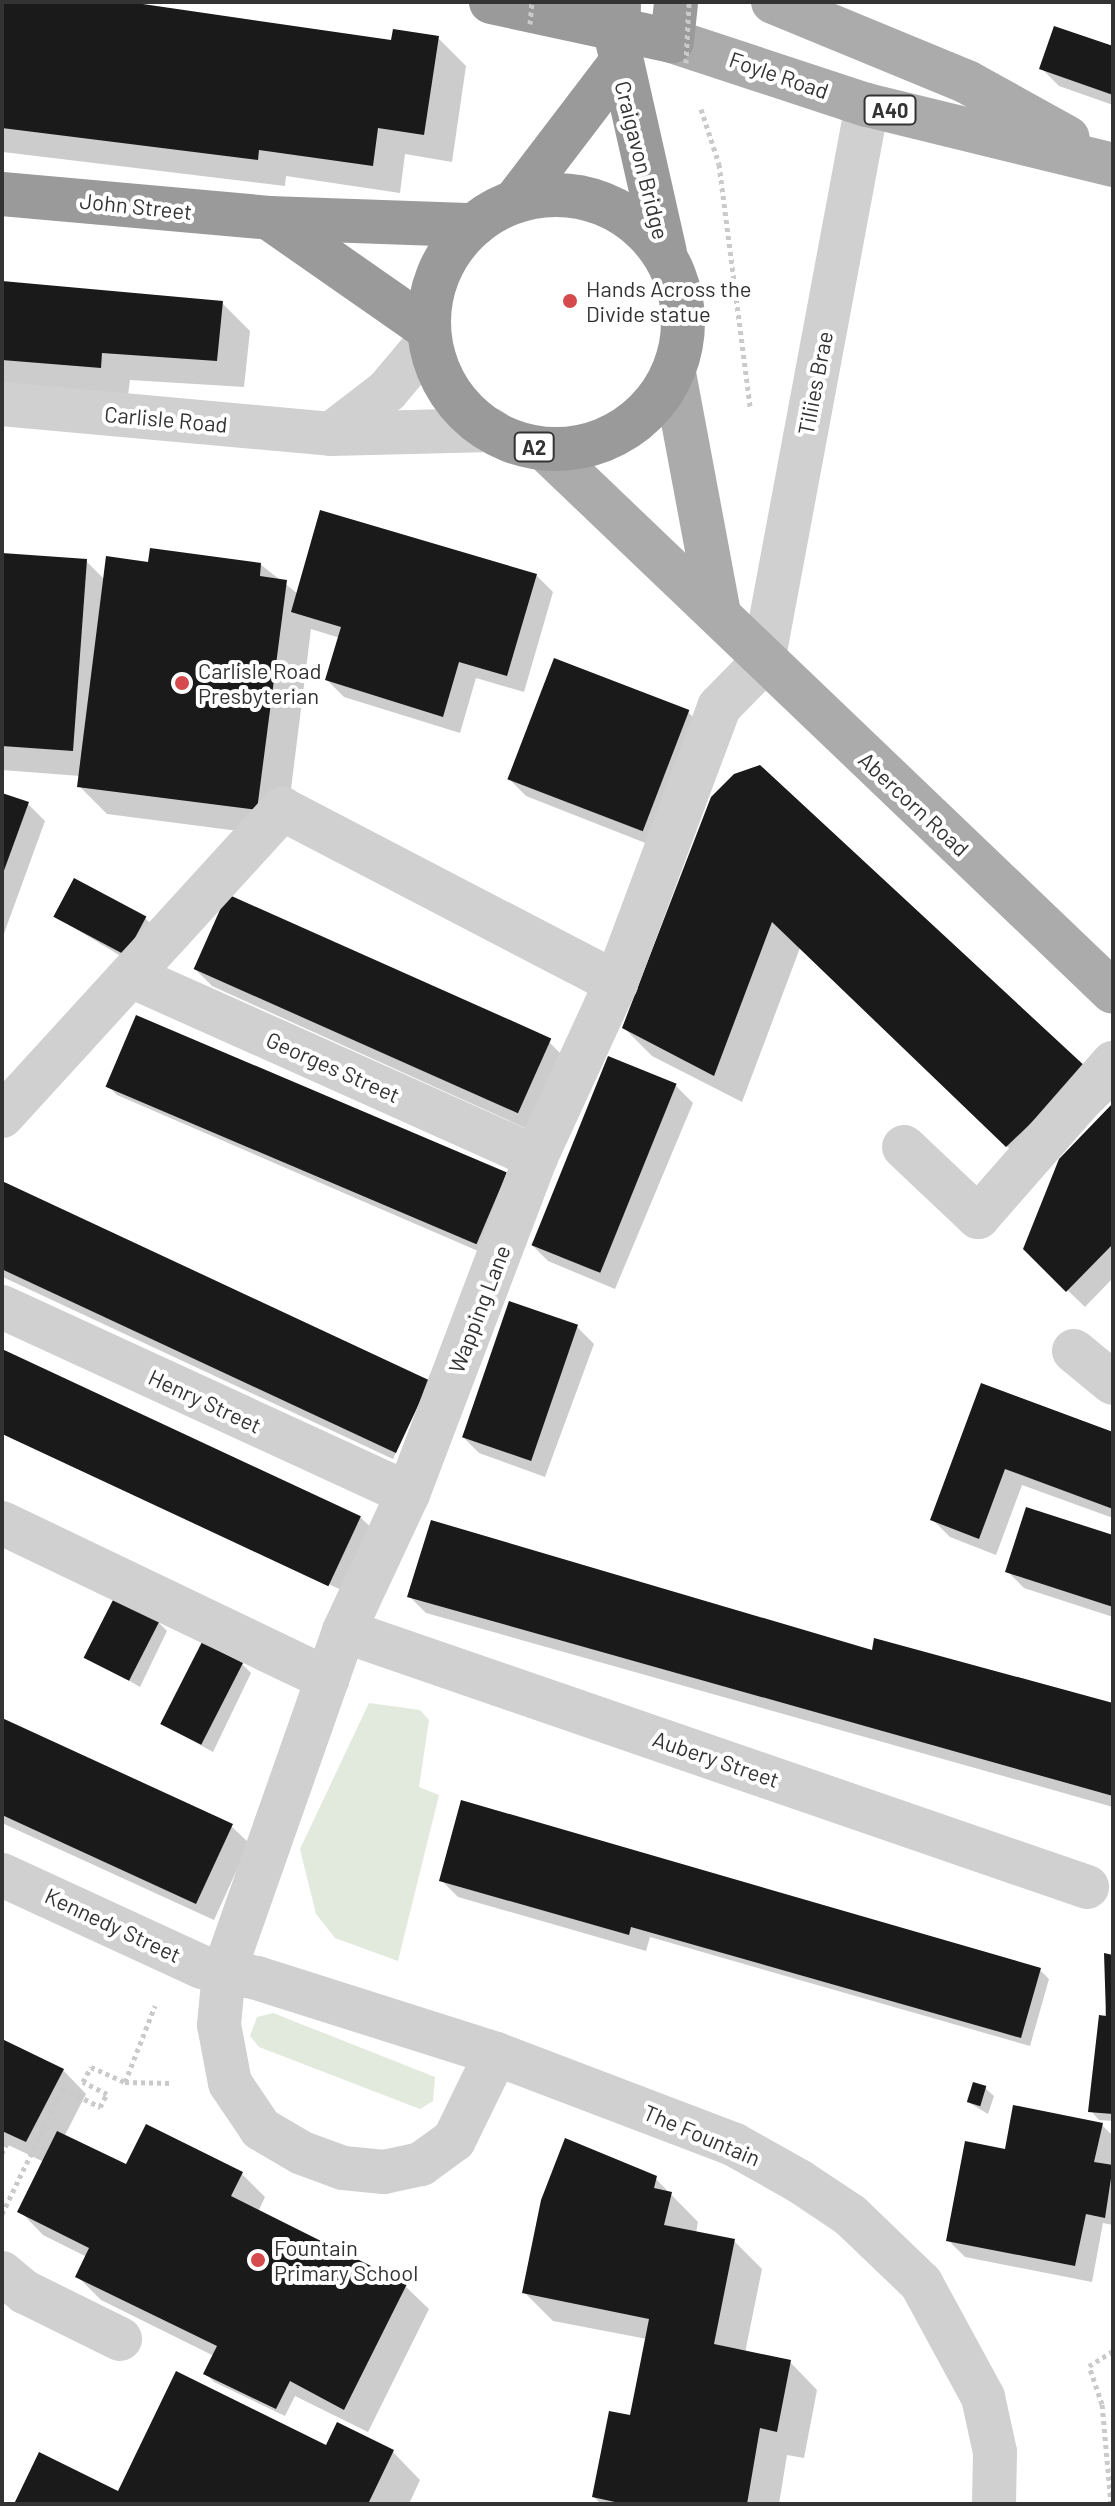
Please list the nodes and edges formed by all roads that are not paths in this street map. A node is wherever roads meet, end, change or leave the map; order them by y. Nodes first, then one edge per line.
1 (491, 2) edge
2 (773, 2) edge
3 (606, 27) edge
4 (681, 46) edge
5 (867, 105) junction
6 (1113, 164) edge
7 (2, 194) edge
8 (516, 200) junction
9 (269, 218) junction
10 (474, 225) junction
11 (665, 254) junction
12 (429, 334) junction
13 (674, 373) junction
14 (2, 404) edge
15 (491, 430) junction
16 (331, 434) junction
17 (546, 450) junction
18 (719, 613) junction
19 (763, 662) junction
20 (131, 976) junction
21 (616, 983) junction
22 (1113, 992) edge
23 (1113, 1063) edge
24 (2, 1116) edge
25 (904, 1147) dead end
26 (536, 1157) junction
27 (2, 1307) edge
28 (1074, 1351) dead end
29 (1113, 1383) edge
30 (408, 1494) junction
31 (2, 1523) edge
32 (344, 1631) junction
33 (327, 1679) junction
34 (2, 1875) edge
35 (1087, 1887) dead end
36 (224, 1972) junction
37 (496, 2054) junction
38 (2, 2273) edge
39 (120, 2339) dead end
40 (994, 2504) edge

1 - 3 highway, Foyle Road
2 - 6 main road, Foyle Road / A40
3 - 4 highway, Foyle Road
3 - 8 highway, Craigavon Bridge / A2
3 - 11 highway, Craigavon Bridge / A2
4 - 5 main road, Foyle Road / A40
5 - 6 main road, Foyle Road / A40
5 - 19 street, Tiliies Brae
7 - 9 highway, John Street
8 - 10 highway, A2
8 - 11 highway, A2
9 - 10 highway, John Street
9 - 12 highway, John Street
10 - 12 highway, A2
11 - 13 highway, A2
12 - 15 highway, A2
12 - 16 street
13 - 17 highway, A2
13 - 18 main road
14 - 16 street, Carlisle Road
15 - 16 street, Carlisle Road
15 - 17 highway, A2
17 - 18 main road, Abercorn Road
18 - 19 main road, Abercorn Road
19 - 21 street, Wapping Lane
19 - 22 main road, Abercorn Road
20 - 21 street
20 - 24 street
20 - 26 street, Georges Street
21 - 26 street, Wapping Lane
23 - 25 street
26 - 30 street, Wapping Lane
27 - 30 street, Henry Street
28 - 29 street
30 - 32 street, Wapping Lane
31 - 33 street
32 - 33 street, Wapping Lane
32 - 35 street, Aubery Street
33 - 36 street, Wapping Lane
34 - 36 street, Kennedy Street
36 - 37 street, The Fountain
36 - 37 street, Wapping Lane
37 - 40 street, The Fountain
38 - 39 street

